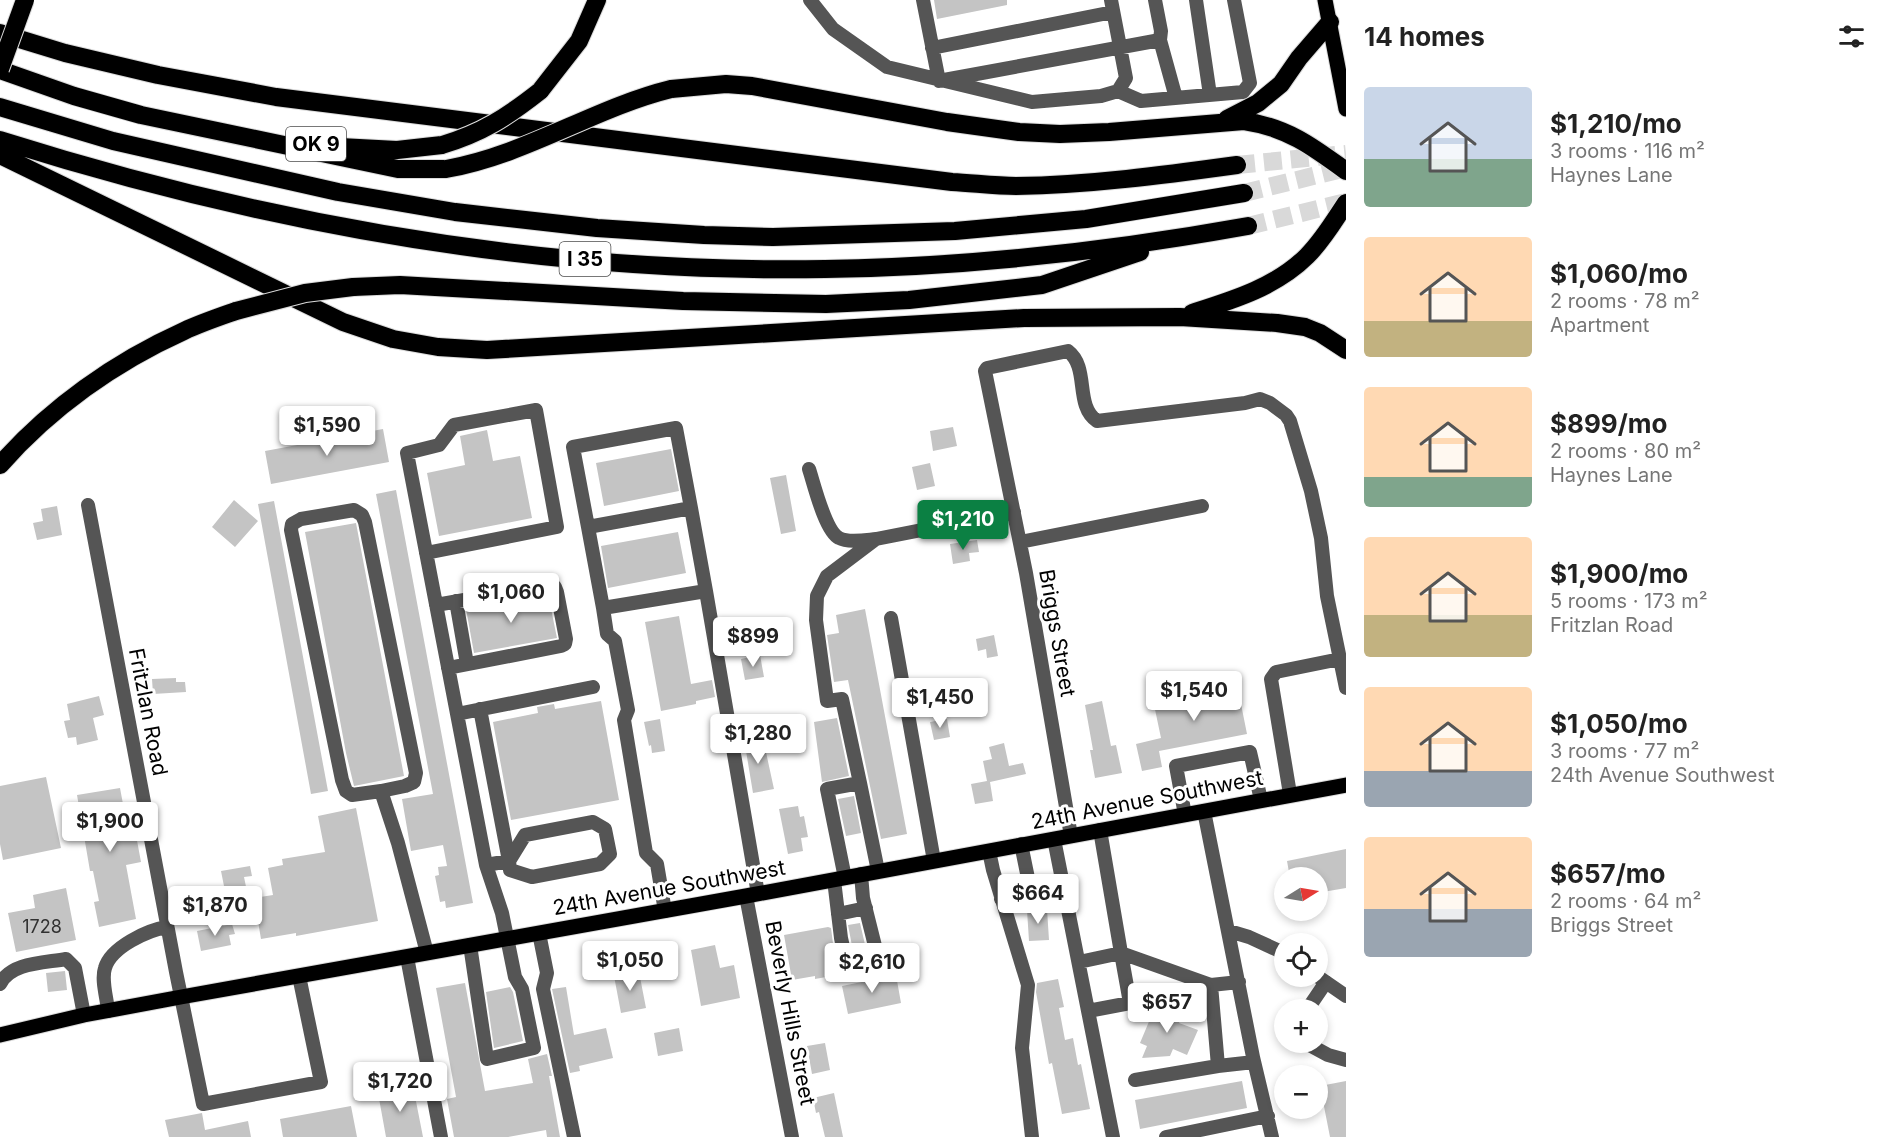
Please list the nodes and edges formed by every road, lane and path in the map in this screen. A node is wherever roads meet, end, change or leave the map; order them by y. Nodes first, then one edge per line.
1 (25, 0) edge
2 (597, 0) edge
3 (810, 0) edge
4 (923, 0) edge
5 (1155, 0) edge
6 (1196, 0) edge
7 (1234, 0) edge
8 (1325, 0) edge
9 (1112, 6) edge
10 (1330, 22) junction
11 (0, 33) edge
12 (1160, 40) junction
13 (932, 48) junction
14 (1120, 48) junction
15 (0, 70) edge
16 (939, 81) junction
17 (1118, 91) junction
18 (1210, 95) junction
19 (1176, 98) junction
20 (0, 106) edge
21 (1346, 109) edge
22 (1222, 122) junction
23 (210, 130) junction
24 (0, 140) edge
25 (0, 155) edge
26 (1237, 165) tunnel mouth
27 (1346, 171) edge
28 (1244, 193) tunnel mouth
29 (1346, 203) edge
30 (1248, 226) tunnel mouth
31 (1181, 238) junction
32 (1180, 317) junction
33 (1346, 350) edge
34 (0, 465) edge
35 (809, 469) dead end
36 (88, 505) dead end
37 (1202, 506) dead end
38 (691, 508) junction
39 (1014, 512) junction
40 (588, 527) junction
41 (876, 540) junction
42 (1020, 542) junction
43 (426, 553) junction
44 (706, 591) junction
45 (456, 601) junction
46 (436, 605) junction
47 (603, 608) junction
48 (891, 618) dead end
49 (1340, 660) junction
50 (467, 664) junction
51 (448, 668) junction
52 (593, 687) dead end
53 (1346, 688) edge
54 (480, 709) junction
55 (457, 714) junction
56 (860, 783) junction
57 (1346, 785) edge
58 (381, 791) junction
59 (1290, 794) junction
60 (1261, 800) junction
61 (1204, 811) junction
62 (1185, 815) junction
63 (1100, 831) junction
64 (1071, 836) junction
65 (1054, 839) junction
66 (1021, 844) junction
67 (989, 851) junction
68 (508, 861) junction
69 (934, 861) junction
70 (486, 866) junction
71 (878, 871) junction
72 (861, 874) junction
73 (839, 879) junction
74 (1064, 887) junction
75 (1031, 893) junction
76 (752, 895) junction
77 (1001, 898) junction
78 (866, 908) junction
79 (665, 911) junction
80 (838, 914) junction
81 (167, 927) junction
82 (1229, 932) junction
83 (538, 933) junction
84 (508, 939) junction
85 (470, 945) junction
86 (1274, 948) edge
87 (427, 953) junction
88 (1121, 953) junction
89 (406, 957) junction
90 (1079, 962) junction
91 (299, 976) junction
92 (1239, 982) junction
93 (1328, 983) edge
94 (0, 984) edge
95 (1211, 985) junction
96 (1346, 996) edge
97 (181, 997) junction
98 (108, 1011) junction
99 (1088, 1011) junction
100 (84, 1015) junction
101 (0, 1035) edge
102 (1324, 1053) edge
103 (1346, 1060) edge
104 (1254, 1062) junction
105 (1218, 1066) junction
106 (1135, 1080) dead end
107 (1268, 1116) junction
108 (441, 1137) edge
109 (574, 1137) edge
110 (792, 1137) edge
111 (1032, 1137) edge
112 (1113, 1137) edge
113 (1166, 1137) edge
114 (1272, 1137) edge

1 - 15 highway, OK 9, bridge
2 - 23 highway, OK 9, bridge
3 - 16 street
4 - 13 street
5 - 12 street
6 - 18 street
7 - 18 street
8 - 10 main road
9 - 13 street
9 - 14 street
10 - 21 main road
10 - 22 highway
11 - 26 highway
12 - 14 street
12 - 19 street
13 - 16 street
14 - 16 street
14 - 17 street
15 - 23 highway, OK 9
16 - 17 street
17 - 19 street
18 - 19 street
20 - 28 highway, I 35
22 - 23 highway, bridge
22 - 27 highway
24 - 31 highway, I 35
25 - 32 highway
29 - 32 highway
30 - 31 highway, I 35
31 - 34 highway, bridge
32 - 33 highway
35 - 41 street
36 - 81 street, Fritzlan Road
37 - 42 street
38 - 40 street
38 - 40 street, Beverly Hills Street
38 - 44 street, Beverly Hills Street
39 - 41 street
39 - 42 street, Briggs Street
39 - 49 street, Briggs Street
40 - 47 street
41 - 56 street
42 - 64 street, Briggs Street
43 - 43 street
43 - 46 street
44 - 47 street
44 - 76 street, Beverly Hills Street
45 - 46 street
45 - 50 street
45 - 50 street
46 - 51 street
47 - 79 street
48 - 69 street
49 - 53 street
49 - 59 street
50 - 51 street
51 - 55 street
52 - 54 street
54 - 55 street
54 - 68 street
55 - 70 street
56 - 71 street
56 - 73 street
57 - 59 main road, 24th Avenue Southwest
58 - 58 street
58 - 87 street
59 - 60 main road, 24th Avenue Southwest
60 - 61 main road, 24th Avenue Southwest
60 - 62 street
61 - 62 main road, 24th Avenue Southwest
61 - 82 street
62 - 63 main road, 24th Avenue Southwest
63 - 64 main road, 24th Avenue Southwest
63 - 88 street
64 - 65 main road, 24th Avenue Southwest
65 - 66 main road, 24th Avenue Southwest
65 - 74 street
66 - 67 main road, 24th Avenue Southwest
66 - 75 street
67 - 69 main road, 24th Avenue Southwest
67 - 77 street
68 - 68 street
68 - 70 street
69 - 71 main road, 24th Avenue Southwest
70 - 84 street
71 - 72 main road, 24th Avenue Southwest
72 - 73 main road, 24th Avenue Southwest
72 - 78 street
73 - 76 main road, 24th Avenue Southwest
73 - 80 street
74 - 75 street
74 - 90 street
75 - 77 street
76 - 79 main road, 24th Avenue Southwest
76 - 110 street, Beverly Hills Street
77 - 111 street
78 - 80 street
78 - 80 street
79 - 83 main road, 24th Avenue Southwest
81 - 97 street, Fritzlan Road
81 - 98 street
82 - 86 street
82 - 92 street
83 - 84 main road, 24th Avenue Southwest
83 - 109 street
84 - 85 main road, 24th Avenue Southwest
84 - 85 street
85 - 87 main road, 24th Avenue Southwest
87 - 89 main road, 24th Avenue Southwest
88 - 90 street
88 - 95 street
88 - 99 street
89 - 91 main road, 24th Avenue Southwest
89 - 108 street
90 - 99 street
91 - 97 main road, 24th Avenue Southwest
91 - 97 street, Fritzlan Road
92 - 95 street
92 - 104 street
93 - 96 street
94 - 100 street
95 - 105 street
97 - 98 main road, 24th Avenue Southwest
98 - 100 main road, 24th Avenue Southwest
99 - 112 street
100 - 101 main road, 24th Avenue Southwest
102 - 103 street
104 - 105 street
104 - 107 street
105 - 106 street
107 - 113 street
107 - 114 street

